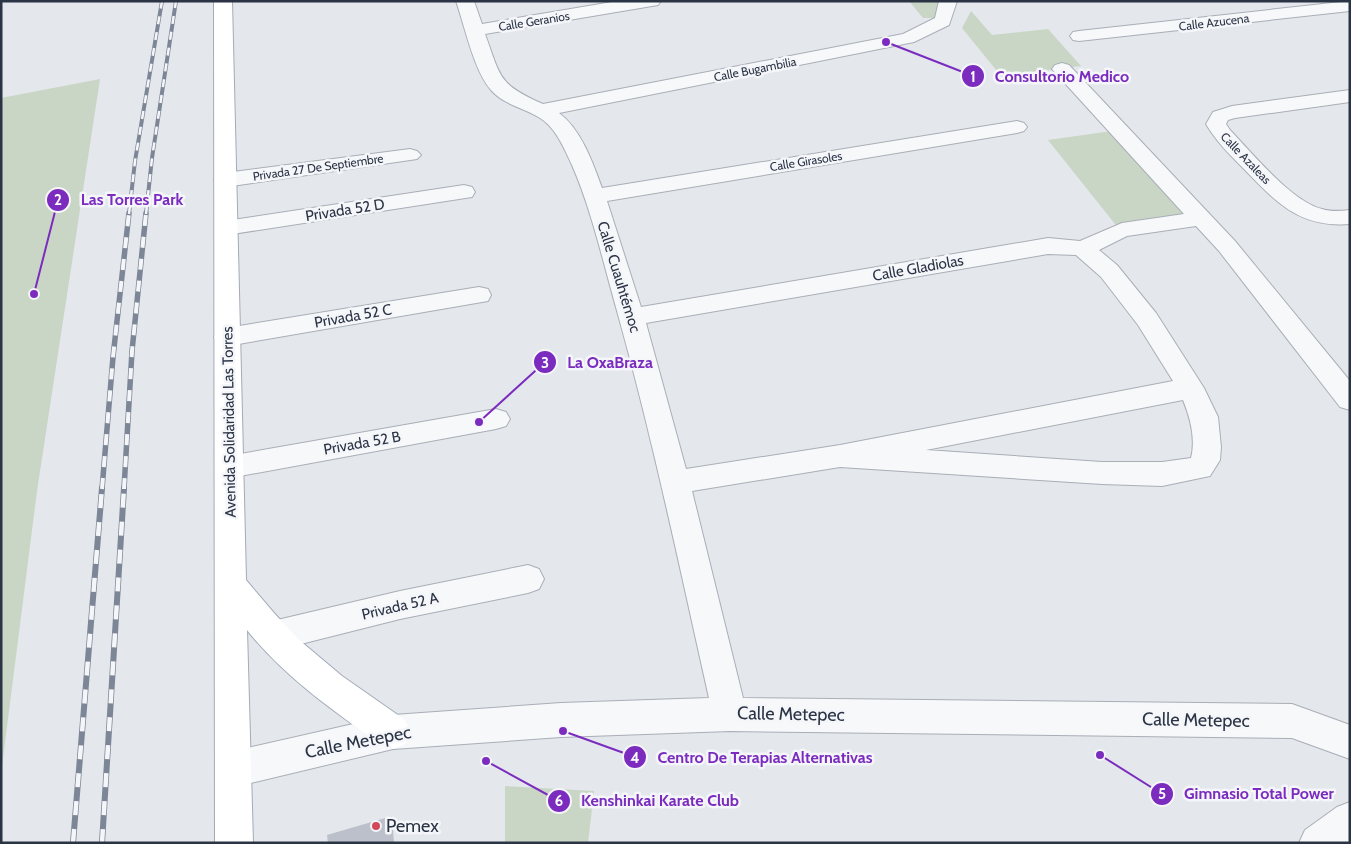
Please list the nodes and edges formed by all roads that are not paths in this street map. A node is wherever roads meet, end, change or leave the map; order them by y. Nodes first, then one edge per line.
1 (223, 1) edge
2 (465, 1) edge
3 (652, 1) edge
4 (948, 1) edge
5 (1350, 6) edge
6 (476, 30) junction
7 (1079, 36) dead end
8 (1062, 69) dead end
9 (1350, 96) edge
10 (543, 110) junction
11 (1017, 128) dead end
12 (410, 154) dead end
13 (225, 180) junction
14 (464, 192) dead end
15 (594, 196) junction
16 (1350, 217) edge
17 (1202, 218) junction
18 (226, 228) junction
19 (1082, 249) junction
20 (479, 295) dead end
21 (632, 317) junction
22 (227, 338) junction
23 (1191, 388) junction
24 (1350, 400) edge
25 (496, 419) dead end
26 (840, 456) junction
27 (229, 467) junction
28 (676, 482) junction
29 (528, 579) dead end
30 (231, 585) junction
31 (273, 636) junction
32 (730, 714) junction
33 (393, 732) junction
34 (1350, 742) edge
35 (234, 769) junction
36 (1350, 820) edge
37 (234, 843) edge
38 (1318, 843) edge

1 - 13 main road, Avenida Solidaridad Las Torres
2 - 6 street, Calle Cuauhtémoc
3 - 6 street, Calle Geranios
4 - 10 street, Calle Bugambilia
5 - 7 street, Calle Azucena
6 - 10 street, Calle Cuauhtémoc
8 - 17 street
9 - 16 street, Calle Azaleas
10 - 15 street, Calle Cuauhtémoc
11 - 15 street, Calle Girasoles
12 - 13 street, Privada 27 De Septiembre
13 - 18 main road, Avenida Solidaridad Las Torres
14 - 18 street, Privada 52 D
15 - 21 street, Calle Cuauhtémoc
17 - 19 street
17 - 24 street
18 - 22 main road, Avenida Solidaridad Las Torres
19 - 21 street, Calle Gladiolas
19 - 23 street
20 - 22 street, Privada 52 C
21 - 28 street, Calle Cuauhtémoc
22 - 27 main road, Avenida Solidaridad Las Torres
23 - 26 street
23 - 26 street
25 - 27 street, Privada 52 B
26 - 28 street
27 - 30 main road, Avenida Solidaridad Las Torres
28 - 32 street, Calle Cuauhtémoc
29 - 31 street, Privada 52 A
30 - 31 main road
30 - 35 main road, Avenida Solidaridad Las Torres
31 - 33 main road
32 - 33 street, Calle Metepec
32 - 34 street, Calle Metepec
33 - 35 street, Calle Metepec
35 - 37 main road, Avenida Solidaridad Las Torres
36 - 38 street

